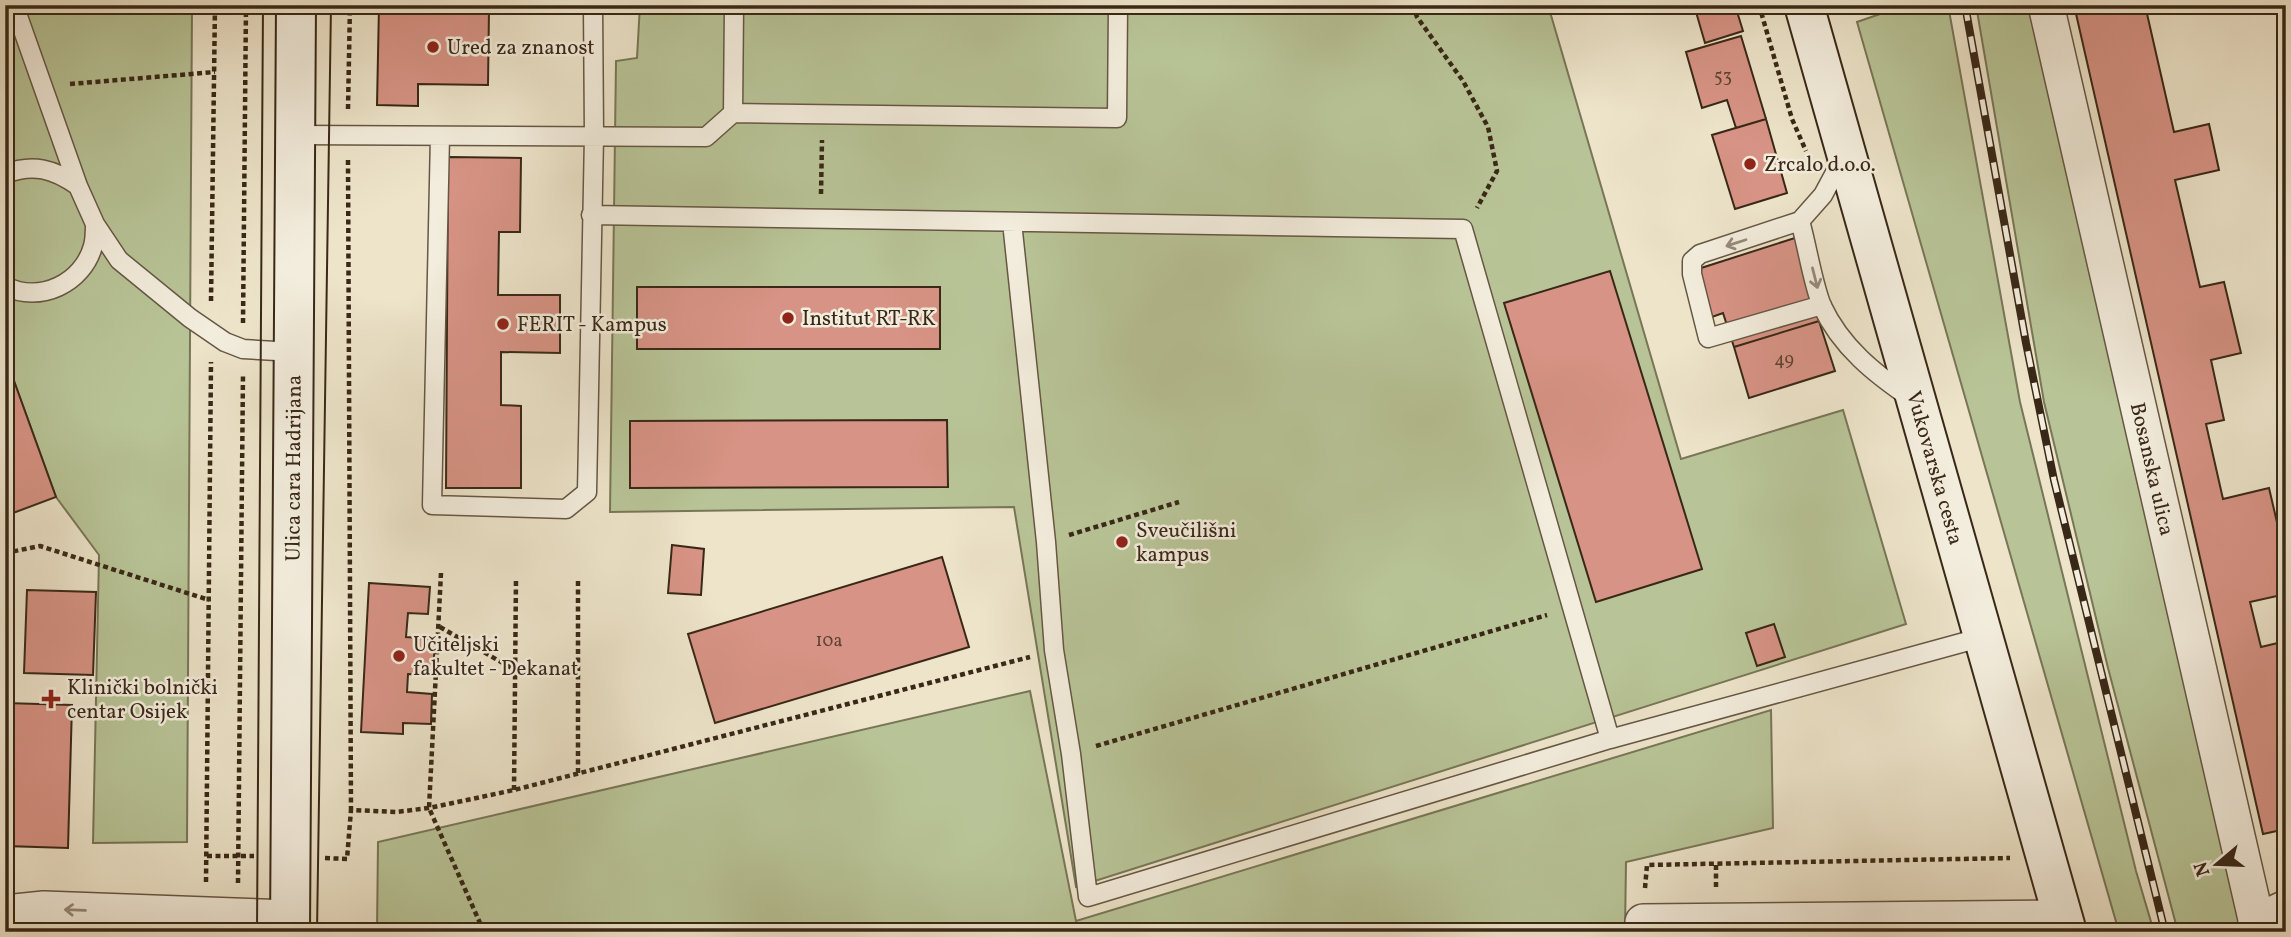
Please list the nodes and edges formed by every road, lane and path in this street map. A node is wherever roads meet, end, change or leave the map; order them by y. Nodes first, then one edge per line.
1 (14, 5) edge
2 (215, 5) edge
3 (246, 5) edge
4 (296, 5) edge
5 (350, 5) edge
6 (593, 5) edge
7 (734, 5) edge
8 (1118, 5) edge
9 (1413, 5) edge
10 (1759, 5) edge
11 (1804, 5) edge
12 (2046, 5) edge
13 (215, 72) junction
14 (42, 87) junction
15 (733, 113) junction
16 (823, 114) junction
17 (295, 135) junction
18 (347, 136) junction
19 (440, 136) junction
20 (594, 136) junction
21 (1807, 153) dead end
22 (1846, 153) junction
23 (5, 174) edge
24 (78, 186) junction
25 (591, 215) junction
26 (820, 219) junction
27 (1800, 221) junction
28 (1012, 222) junction
29 (95, 224) junction
30 (1462, 229) junction
31 (5, 286) edge
32 (1822, 305) junction
33 (211, 333) junction
34 (243, 349) junction
35 (294, 352) junction
36 (1917, 403) junction
37 (1179, 502) dead end
38 (1046, 542) junction
39 (5, 553) edge
40 (441, 573) dead end
41 (516, 578) dead end
42 (578, 581) dead end
43 (209, 600) junction
44 (1572, 607) junction
45 (440, 627) junction
46 (1983, 636) junction
47 (1054, 650) junction
48 (515, 670) junction
49 (1610, 738) junction
50 (1071, 754) junction
51 (578, 773) junction
52 (514, 790) junction
53 (429, 808) junction
54 (351, 810) junction
55 (207, 856) junction
56 (238, 856) junction
57 (290, 857) junction
58 (2015, 858) dead end
59 (5, 913) edge
60 (222, 915) junction
61 (2267, 921) edge
62 (1643, 922) joint
63 (290, 925) edge
64 (2065, 925) edge
65 (1683, 927) edge
66 (484, 932) edge

1 - 14 lane
2 - 13 path
3 - 34 path
4 - 17 main road, Ulica cara Hadrijana
5 - 18 path
6 - 20 lane
7 - 15 lane
8 - 16 lane
9 - 30 path
10 - 21 path
11 - 22 main road, Vukovarska cesta
12 - 61 street, Bosanska ulica
13 - 14 path
13 - 33 path
14 - 24 lane
15 - 16 lane
15 - 20 lane
16 - 26 path
17 - 18 lane
17 - 35 main road, Ulica cara Hadrijana
18 - 19 lane
18 - 54 path
19 - 20 lane
19 - 25 lane
20 - 25 lane
22 - 27 lane
22 - 36 main road, Vukovarska cesta
23 - 24 lane
24 - 29 lane
25 - 26 lane
26 - 28 lane
27 -> 32 lane
27 -> 32 lane
28 - 30 lane
28 - 38 lane
29 - 31 lane
29 - 33 lane
30 - 44 lane
32 - 36 lane
33 - 34 lane
33 - 43 path
34 - 35 lane
34 - 56 path
35 - 57 main road, Ulica cara Hadrijana
36 - 46 main road, Vukovarska cesta
37 - 38 path
38 - 47 lane
39 - 43 path
40 - 45 path
41 - 48 path
42 - 51 path
43 - 55 path
44 - 49 lane
44 - 50 path
45 - 48 path
45 - 53 path
46 - 49 lane
46 - 64 main road, Vukovarska cesta
47 - 50 lane
47 - 51 path
48 - 52 path
49 - 50 lane
51 - 52 path
52 - 53 path
53 - 54 path
53 - 66 path
54 - 57 path
55 - 56 path
55 - 60 path
56 - 57 path
56 - 60 path
57 - 63 main road, Ulica cara Hadrijana
58 - 62 path
60 -> 59 street
60 - 63 street
62 - 65 street
64 - 65 street

